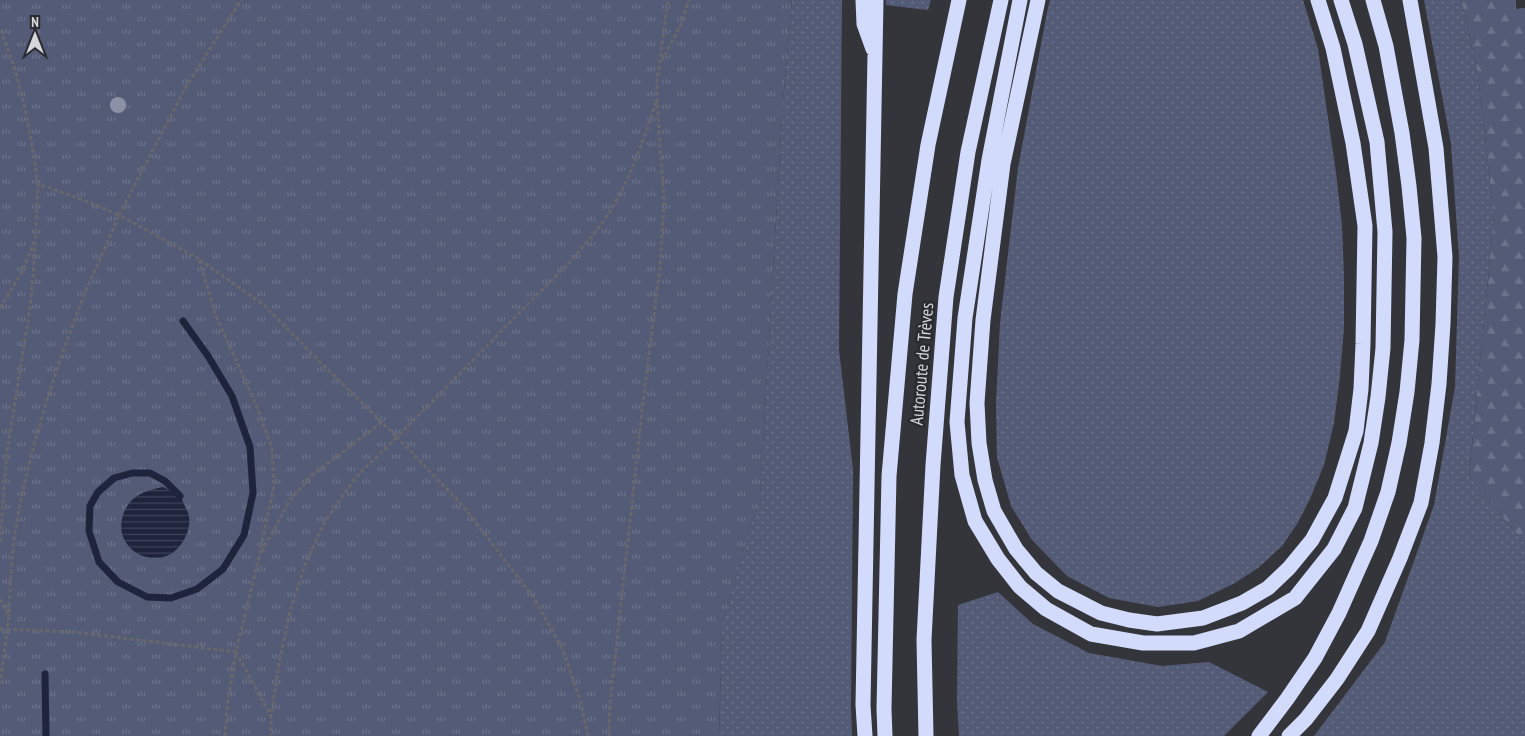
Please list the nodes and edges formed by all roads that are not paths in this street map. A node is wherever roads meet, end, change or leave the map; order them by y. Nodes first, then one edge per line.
1 (863, 0) edge
2 (876, 0) edge
3 (959, 0) edge
4 (1001, 0) edge
5 (1020, 0) edge
6 (1038, 0) edge
7 (1318, 0) edge
8 (1341, 0) edge
9 (1373, 0) edge
10 (1410, 0) edge
11 (876, 57) junction
12 (865, 736) edge
13 (885, 736) edge
14 (926, 736) edge
15 (1260, 736) edge
16 (1289, 736) edge

1 - 11 highway
2 - 11 highway
3 - 13 highway, Autoroute de Trèves
4 - 14 highway, Autoroute de Trèves
5 - 8 highway
6 - 7 highway
9 - 15 highway
10 - 16 highway
11 - 12 highway

